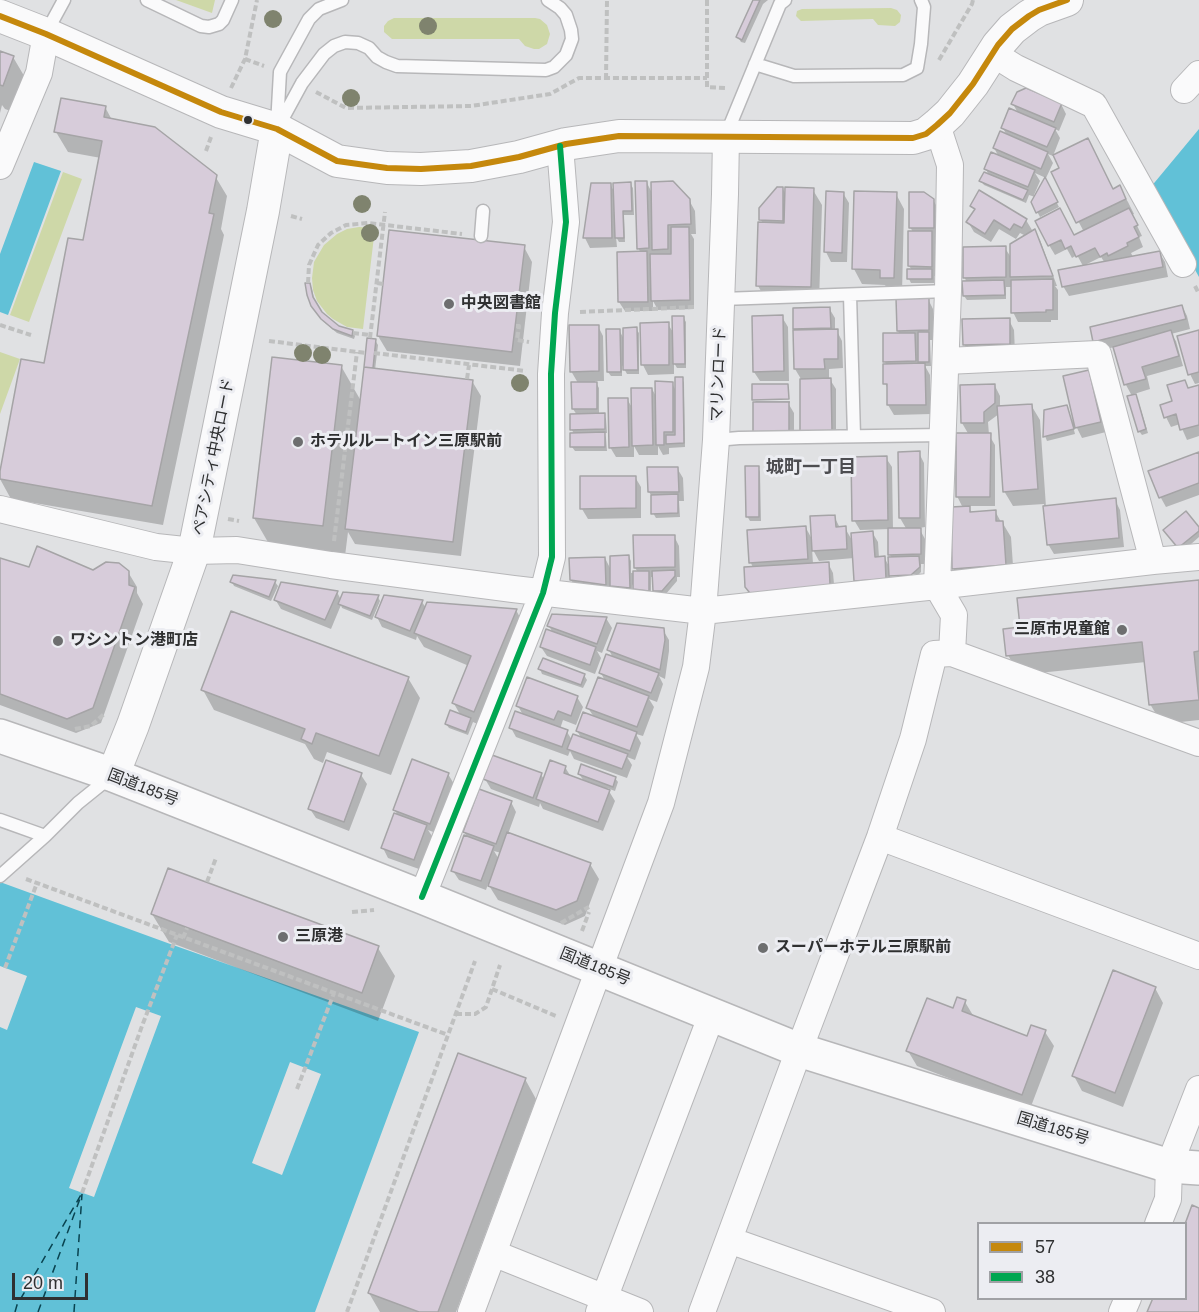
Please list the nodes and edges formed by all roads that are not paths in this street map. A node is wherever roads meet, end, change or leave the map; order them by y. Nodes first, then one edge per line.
1 (64, 0) edge
2 (147, 0) edge
3 (232, 0) edge
4 (342, 0) edge
5 (548, 0) edge
6 (785, 0) edge
7 (921, 0) edge
8 (1067, 0) edge
9 (0, 16) edge
10 (46, 34) junction
11 (992, 53) junction
12 (755, 64) junction
13 (937, 125) junction
14 (277, 129) junction
15 (726, 136) junction
16 (560, 146) junction
17 (0, 166) edge
18 (483, 211) dead end
19 (481, 236) road end
20 (1183, 264) dead end
21 (948, 291) junction
22 (850, 295) junction
23 (722, 299) junction
24 (946, 361) junction
25 (943, 435) junction
26 (854, 436) junction
27 (716, 440) junction
28 (0, 509) edge
29 (195, 551) junction
30 (1199, 557) edge
31 (1153, 561) junction
32 (937, 586) junction
33 (543, 593) junction
34 (703, 611) junction
35 (952, 653) junction
36 (0, 736) edge
37 (1199, 743) edge
38 (112, 775) junction
39 (0, 820) edge
40 (45, 836) junction
41 (880, 837) junction
42 (3, 874) edge
43 (422, 897) junction
44 (1199, 956) edge
45 (599, 969) junction
46 (712, 1014) junction
47 (799, 1050) junction
48 (1199, 1089) edge
49 (1184, 1167) edge
50 (1159, 1222) edge
51 (729, 1240) junction
52 (493, 1253) junction
53 (601, 1305) edge
54 (471, 1312) edge
55 (640, 1312) edge
56 (702, 1312) edge
57 (932, 1312) edge

1 - 10 lane
2 - 3 lane
4 - 14 lane
5 - 14 lane
6 - 12 lane
7 - 12 lane
8 - 11 street
9 - 10 street
10 - 14 street
10 - 17 street
11 - 13 street
11 - 20 street
12 - 15 lane
13 - 15 street
13 - 21 street
14 - 16 street
14 - 29 street, ペアシティ中央ロード
15 - 16 street
15 - 23 street, マリンロード
16 - 33 street
18 - 19 lane
21 - 22 lane
21 - 24 street
22 - 23 lane
22 - 26 lane
23 - 27 street, マリンロード
24 - 25 street
24 - 31 street
25 - 26 lane
25 - 32 street
26 - 27 lane
27 - 34 street, マリンロード
28 - 29 street
29 - 33 street
29 - 38 street, ペアシティ中央ロード
30 - 31 street
31 - 32 street
32 - 34 street
32 - 35 street
33 - 34 street
33 - 43 street
34 - 45 street, マリンロード
35 - 37 street
35 - 41 street
36 - 38 highway, 国道185号
38 - 40 lane
38 - 43 highway, 国道185号
39 - 40 lane
40 - 42 lane
41 - 44 street
41 - 47 street
43 - 45 highway, 国道185号
45 - 46 highway, 国道185号
45 - 52 street, マリンロード
46 - 47 highway, 国道185号
46 - 53 street
47 - 49 highway, 国道185号
47 - 51 street
48 - 49 street
49 - 50 street
51 - 56 street
51 - 57 street
52 - 53 street
52 - 54 street, マリンロード
53 - 55 street

